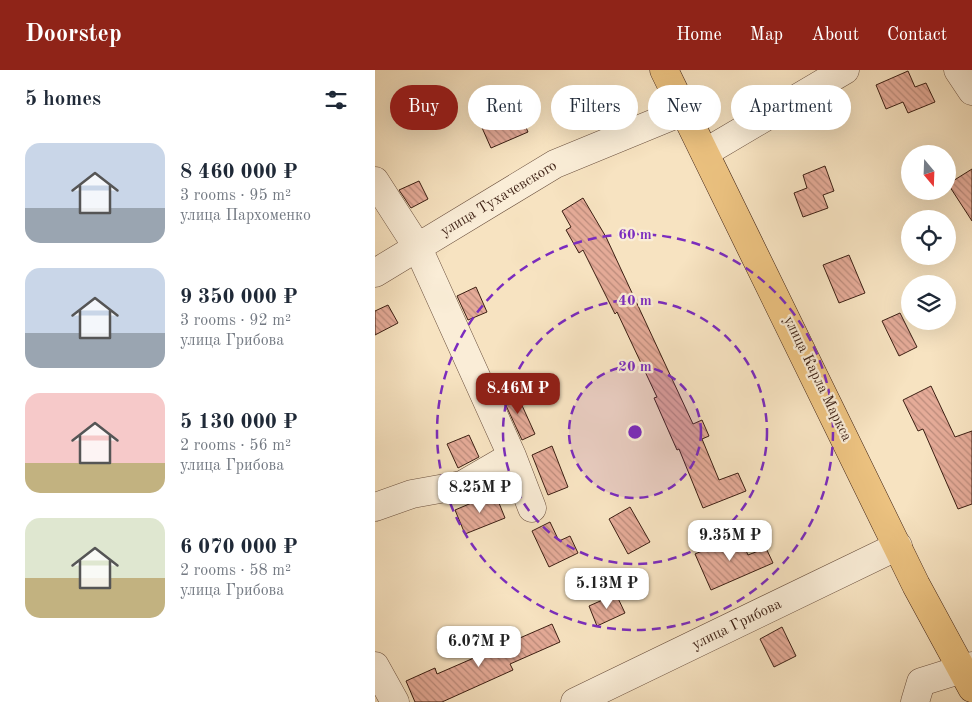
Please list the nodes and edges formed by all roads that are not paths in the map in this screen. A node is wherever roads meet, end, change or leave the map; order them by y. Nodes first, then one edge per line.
1 (664, 70) edge
2 (845, 70) edge
3 (958, 70) edge
4 (671, 85) edge
5 (972, 91) edge
6 (648, 126) edge
7 (694, 130) edge
8 (706, 152) junction
9 (375, 181) edge
10 (418, 248) junction
11 (375, 273) edge
12 (512, 456) junction
13 (375, 507) edge
14 (531, 508) dead end
15 (898, 546) junction
16 (375, 666) edge
17 (969, 675) edge
18 (395, 702) edge
19 (575, 702) edge
20 (915, 702) edge

1 - 4 main road, улица Карла Маркса
2 - 8 street
3 - 5 street
6 - 10 street, улица Тухачевского
7 - 8 main road, улица Карла Маркса
8 - 15 main road, улица Карла Маркса
9 - 10 street
10 - 11 street, улица Тухачевского
10 - 12 street
12 - 13 street
12 - 14 street
15 - 17 main road, улица Карла Маркса
15 - 19 street, улица Грибова
16 - 18 street
17 - 20 street

